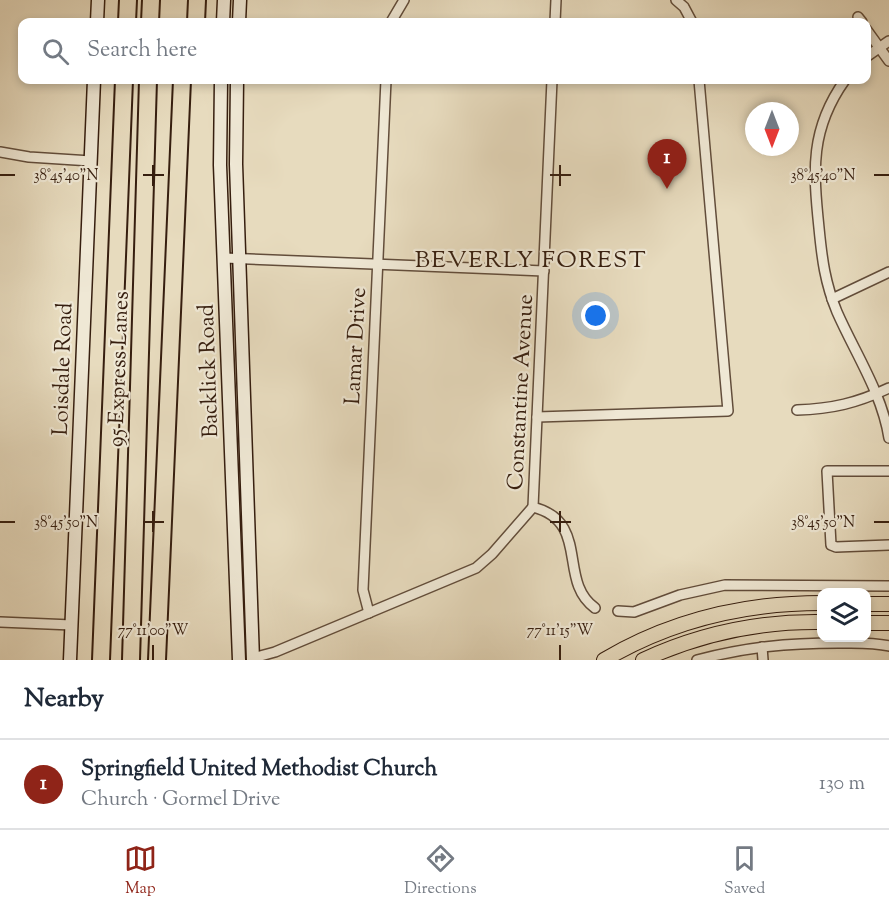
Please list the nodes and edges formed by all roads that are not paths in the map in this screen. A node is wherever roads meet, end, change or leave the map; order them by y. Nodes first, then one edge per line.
1 (98, 0) edge
2 (128, 0) edge
3 (151, 0) edge
4 (186, 0) edge
5 (197, 0) edge
6 (224, 0) edge
7 (240, 0) edge
8 (404, 0) edge
9 (556, 0) edge
10 (676, 0) edge
11 (97, 18) edge
12 (127, 18) edge
13 (150, 18) edge
14 (185, 18) edge
15 (196, 18) edge
16 (223, 18) edge
17 (239, 18) edge
18 (393, 18) edge
19 (555, 18) edge
20 (690, 18) edge
21 (871, 35) edge
22 (889, 41) edge
23 (880, 48) junction
24 (871, 54) edge
25 (889, 61) edge
26 (94, 84) edge
27 (124, 84) edge
28 (148, 84) edge
29 (182, 84) edge
30 (192, 84) edge
31 (221, 84) edge
32 (237, 84) edge
33 (386, 84) edge
34 (552, 84) edge
35 (699, 84) edge
36 (843, 84) edge
37 (0, 152) edge
38 (91, 160) junction
39 (224, 258) junction
40 (239, 258) junction
41 (175, 259) junction
42 (378, 264) junction
43 (544, 271) junction
44 (889, 272) edge
45 (832, 299) junction
46 (889, 388) edge
47 (876, 394) junction
48 (797, 410) dead end
49 (537, 417) junction
50 (889, 438) edge
51 (889, 471) edge
52 (533, 507) junction
53 (889, 545) edge
54 (889, 586) edge
55 (132, 600) junction
56 (817, 603) edge
57 (871, 604) edge
58 (889, 604) edge
59 (596, 608) dead end
60 (618, 611) dead end
61 (369, 613) junction
62 (0, 622) edge
63 (817, 622) edge
64 (871, 622) edge
65 (889, 623) edge
66 (72, 625) junction
67 (762, 646) junction
68 (889, 646) edge
69 (253, 659) edge
70 (70, 660) edge
71 (100, 660) edge
72 (123, 660) edge
73 (131, 660) edge
74 (157, 660) edge
75 (239, 660) edge
76 (604, 660) edge
77 (643, 660) edge
78 (697, 660) edge
79 (763, 660) edge

1 - 11 main road
2 - 12 highway
3 - 13 highway
4 - 14 highway
5 - 15 highway
6 - 16 main road
7 - 17 main road
8 - 18 street
9 - 19 street
10 - 20 street
21 - 23 street
22 - 23 street
23 - 24 street
23 - 25 street
26 - 38 main road, Loisdale Road
27 - 71 highway
28 - 55 highway, 95 Express Lanes
29 - 41 highway
30 - 41 highway
31 - 39 main road, Backlick Road
32 - 40 main road, Backlick Road
33 - 42 street, Lamar Drive
34 - 43 street, Constantine Avenue
35 - 49 street
36 - 45 street
37 - 38 street
38 - 66 main road, Loisdale Road
39 - 40 street
39 - 75 main road, Backlick Road
40 - 42 street
40 - 69 main road, Backlick Road
41 - 74 highway
42 - 43 street
42 - 61 street, Lamar Drive
43 - 49 street, Constantine Avenue
44 - 45 street
45 - 47 street
46 - 47 street
47 - 48 street
47 - 50 street
49 - 52 street, Constantine Avenue
51 - 53 street
52 - 59 street, Constantine Avenue
52 - 61 street
54 - 60 street
55 - 72 highway
55 - 73 highway, 95 Express Lanes
56 - 76 main road
57 - 58 main road
61 - 69 street
62 - 66 street
63 - 77 main road
64 - 65 main road
66 - 70 main road, Loisdale Road
67 - 68 street
67 - 78 street
67 - 79 street

